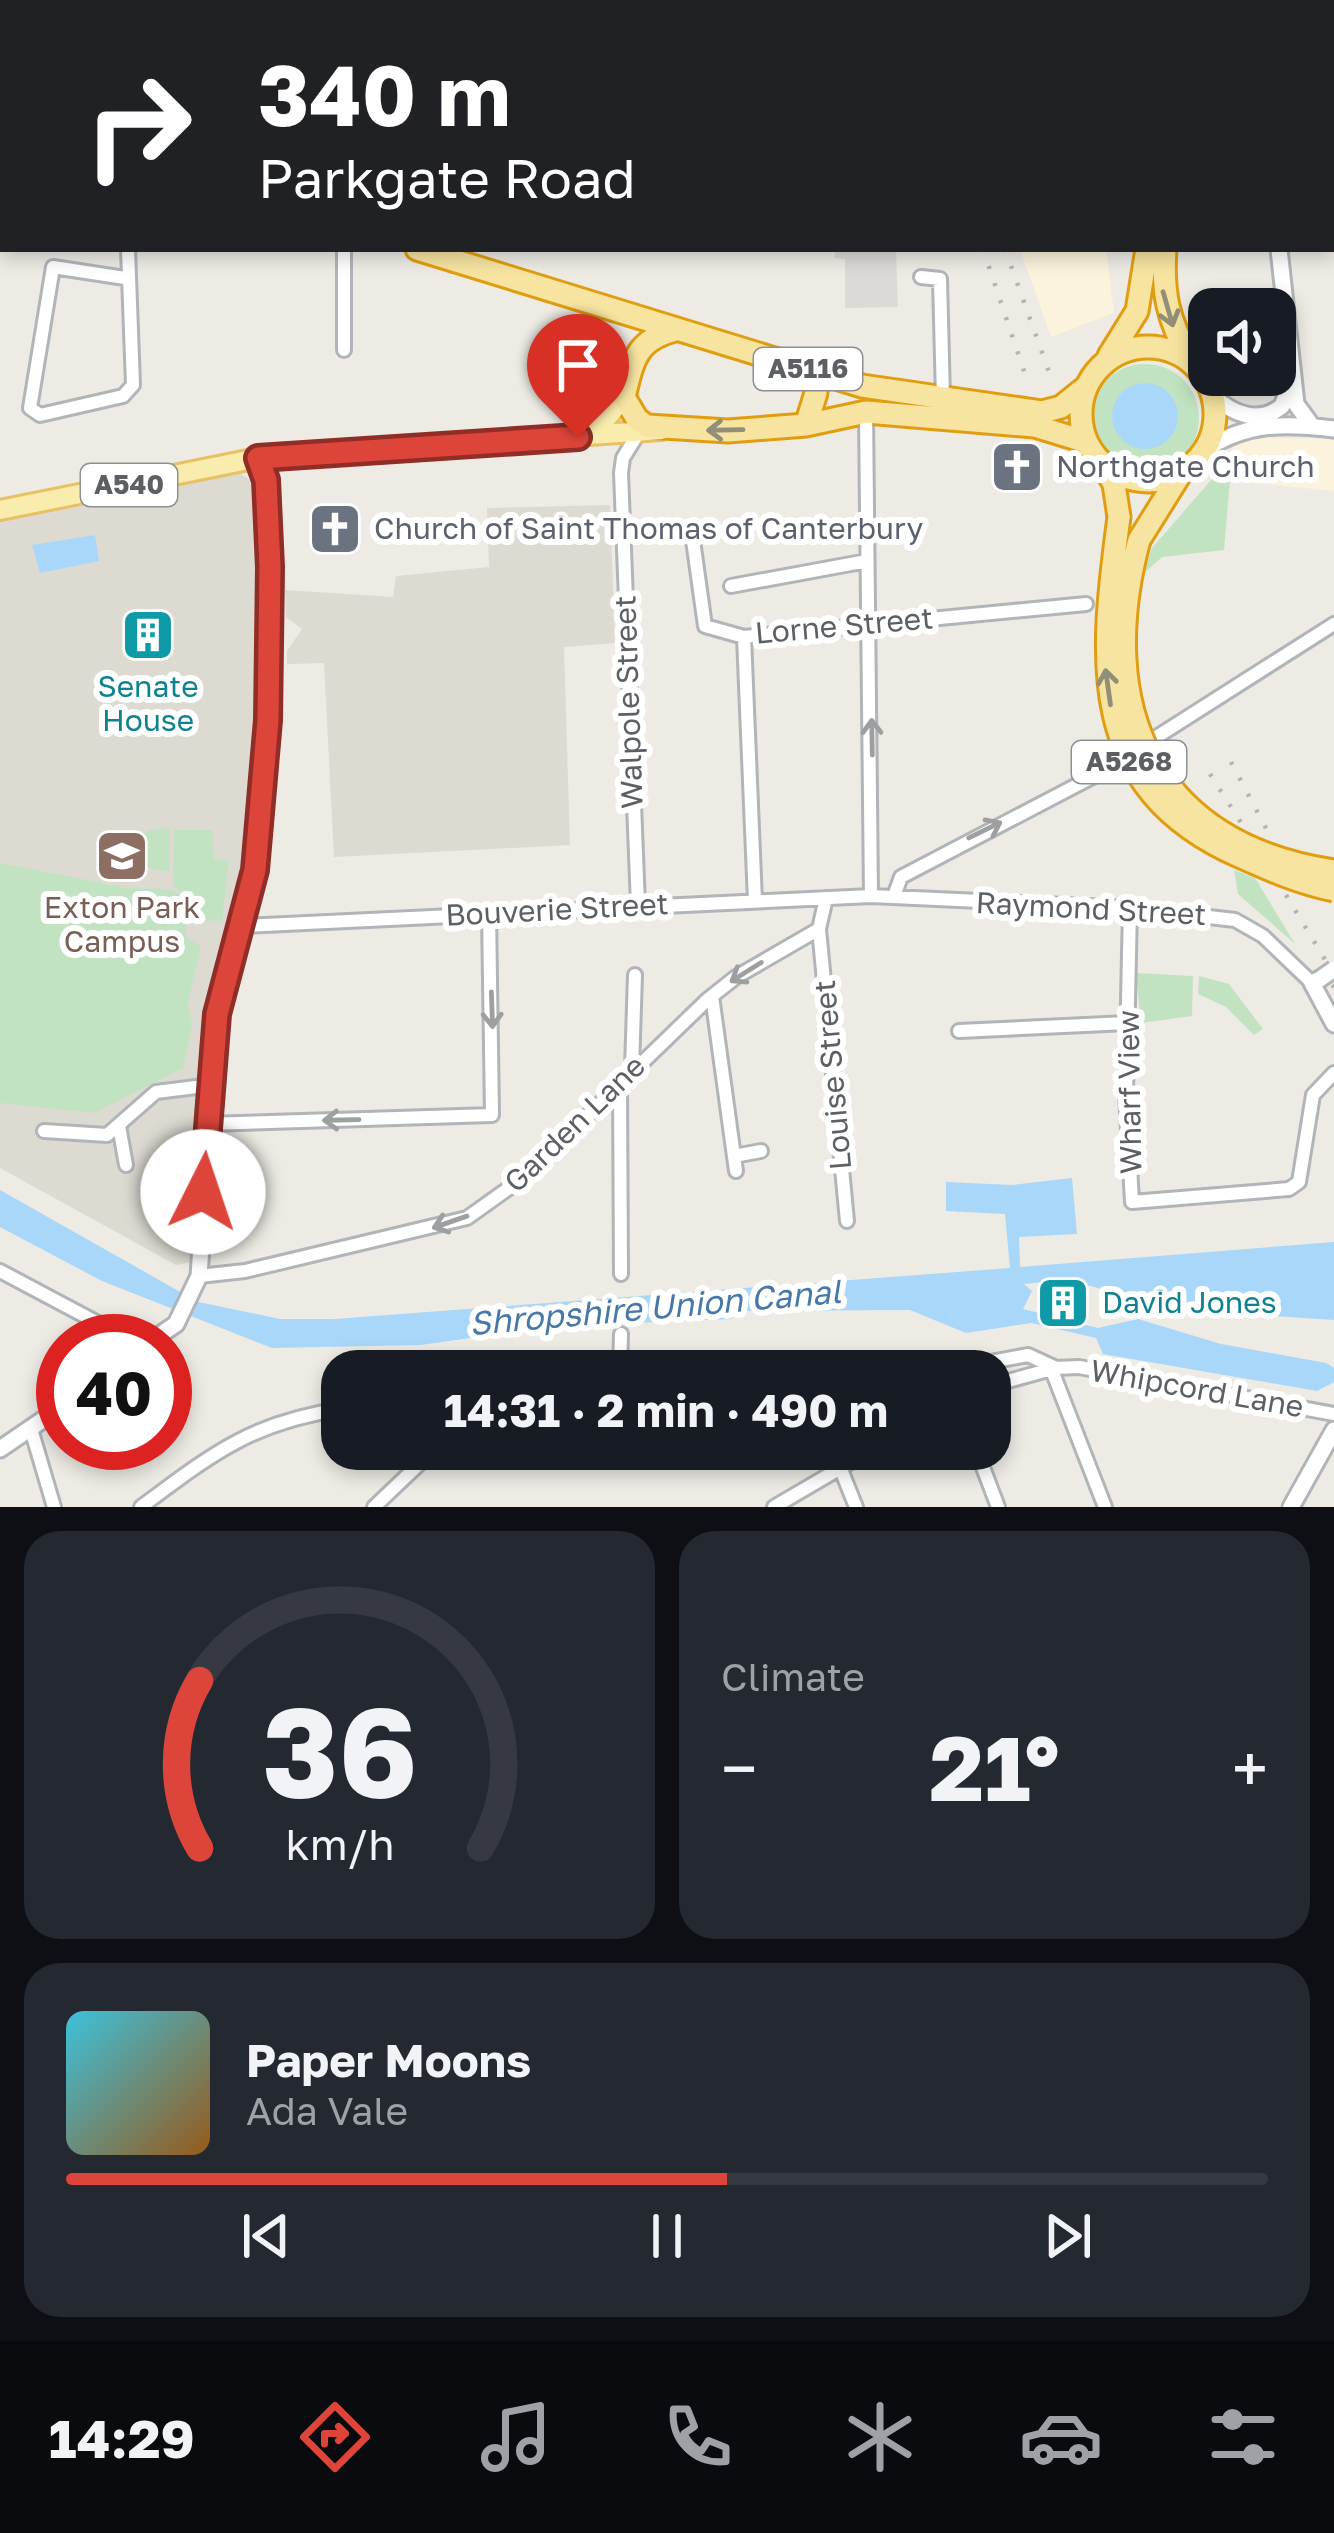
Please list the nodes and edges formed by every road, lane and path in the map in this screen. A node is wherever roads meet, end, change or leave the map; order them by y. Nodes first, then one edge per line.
1 (128, 252) edge
2 (344, 252) edge
3 (428, 252) edge
4 (1147, 252) edge
5 (1165, 252) edge
6 (1279, 252) edge
7 (921, 277) dead end
8 (125, 278) junction
9 (1283, 288) edge
10 (607, 311) junction
11 (675, 330) junction
12 (328, 338) dead end
13 (634, 354) junction
14 (1188, 354) edge
15 (1188, 361) edge
16 (1101, 366) junction
17 (814, 371) junction
18 (1086, 387) junction
19 (1213, 396) joint
20 (1284, 396) edge
21 (1295, 396) edge
22 (624, 397) junction
23 (943, 400) junction
24 (866, 412) junction
25 (806, 424) junction
26 (1312, 426) junction
27 (667, 429) junction
28 (1334, 429) edge
29 (639, 432) junction
30 (578, 437) junction
31 (1206, 448) junction
32 (1093, 452) junction
33 (258, 458) junction
34 (1180, 476) junction
35 (0, 510) edge
36 (691, 526) dead end
37 (867, 561) junction
38 (731, 586) dead end
39 (1085, 604) dead end
40 (868, 624) junction
41 (1334, 624) edge
42 (744, 637) junction
43 (1334, 872) edge
44 (1334, 890) edge
45 (871, 896) junction
46 (894, 896) junction
47 (826, 898) junction
48 (754, 901) junction
49 (638, 905) junction
50 (1130, 908) junction
51 (489, 913) junction
52 (244, 926) junction
53 (819, 929) junction
54 (635, 975) dead end
55 (1322, 977) edge
56 (712, 996) junction
57 (1127, 1023) junction
58 (1334, 1024) edge
59 (959, 1031) dead end
60 (632, 1068) junction
61 (1334, 1073) edge
62 (620, 1084) junction
63 (212, 1085) junction
64 (207, 1124) junction
65 (119, 1126) junction
66 (44, 1131) dead end
67 (761, 1151) dead end
68 (126, 1165) dead end
69 (847, 1221) dead end
70 (0, 1271) edge
71 (621, 1274) dead end
72 (198, 1279) junction
73 (81, 1314) edge
74 (181, 1314) edge
75 (621, 1334) dead end
76 (621, 1350) edge
77 (1011, 1358) edge
78 (1053, 1368) junction
79 (1011, 1380) edge
80 (321, 1413) edge
81 (1334, 1414) edge
82 (36, 1425) edge
83 (31, 1429) junction
84 (1334, 1430) edge
85 (0, 1449) edge
86 (413, 1470) edge
87 (835, 1470) edge
88 (841, 1470) edge
89 (984, 1470) edge
90 (53, 1507) edge
91 (142, 1507) edge
92 (374, 1507) edge
93 (774, 1507) edge
94 (856, 1507) edge
95 (998, 1507) edge
96 (1105, 1507) edge
97 (1291, 1507) edge

1 - 8 street
2 - 12 street
3 - 10 highway, A5116
4 - 16 highway
5 -> 14 highway
6 - 9 street
7 - 23 street
8 - 8 street
10 - 11 highway, A5116
10 - 13 highway
11 - 13 highway
11 - 17 highway, A5116
13 - 22 highway
15 - 16 highway
16 - 18 highway
17 - 23 highway, A5116
17 - 25 highway, A5116
18 - 23 highway, A5116
18 - 32 highway, A5268
19 - 20 street
19 - 31 highway
21 - 26 street
22 - 27 highway
22 - 30 main road
24 - 25 highway, A5116
24 - 32 highway, A5116
24 - 37 street
25 -> 27 highway, A5116
26 - 28 street
26 - 31 street
27 - 29 main road, A540
29 - 30 main road, A540
29 - 49 street, Walpole Street
30 - 33 main road, A540
31 - 34 highway, A5268
32 - 34 highway
44 -> 32 highway, A5268, bridge
33 - 35 main road, A540
33 - 52 street
34 - 43 highway, A5268, bridge
36 - 42 street, Lorne Street
37 - 38 street
37 - 40 street
39 - 40 street, Lorne Street
40 - 42 street, Lorne Street
45 -> 40 street
46 -> 41 street
42 - 48 street
45 - 46 street, Raymond Street
45 - 47 street, Bouverie Street
46 - 50 street, Raymond Street
47 - 48 street, Bouverie Street
47 - 53 street
48 - 49 street, Bouverie Street
49 - 51 street, Bouverie Street
50 - 55 street, Raymond Street
50 - 57 street, Wharf View
51 - 52 street, Bouverie Street
51 -> 64 street
52 - 63 street
53 -> 56 street, Garden Lane
53 - 69 street, Louise Street
54 - 60 street
55 - 58 street, Raymond Street
56 - 60 street, Garden Lane
56 - 67 street
57 - 59 street
57 - 61 street, Wharf View
60 - 62 street, Garden Lane
62 - 71 street
62 -> 72 street, Garden Lane
63 - 64 street
63 - 65 street
64 - 72 street
65 - 66 street
65 - 68 street
70 - 73 street
72 - 74 street
75 - 76 street
77 - 78 street
78 - 79 street, Whipcord Lane
78 - 81 street, Whipcord Lane
78 - 96 street
80 - 91 street
82 - 83 street
83 - 85 street
83 - 90 street
84 - 97 street
86 - 92 street
87 - 93 street
88 - 94 street
89 - 95 street

